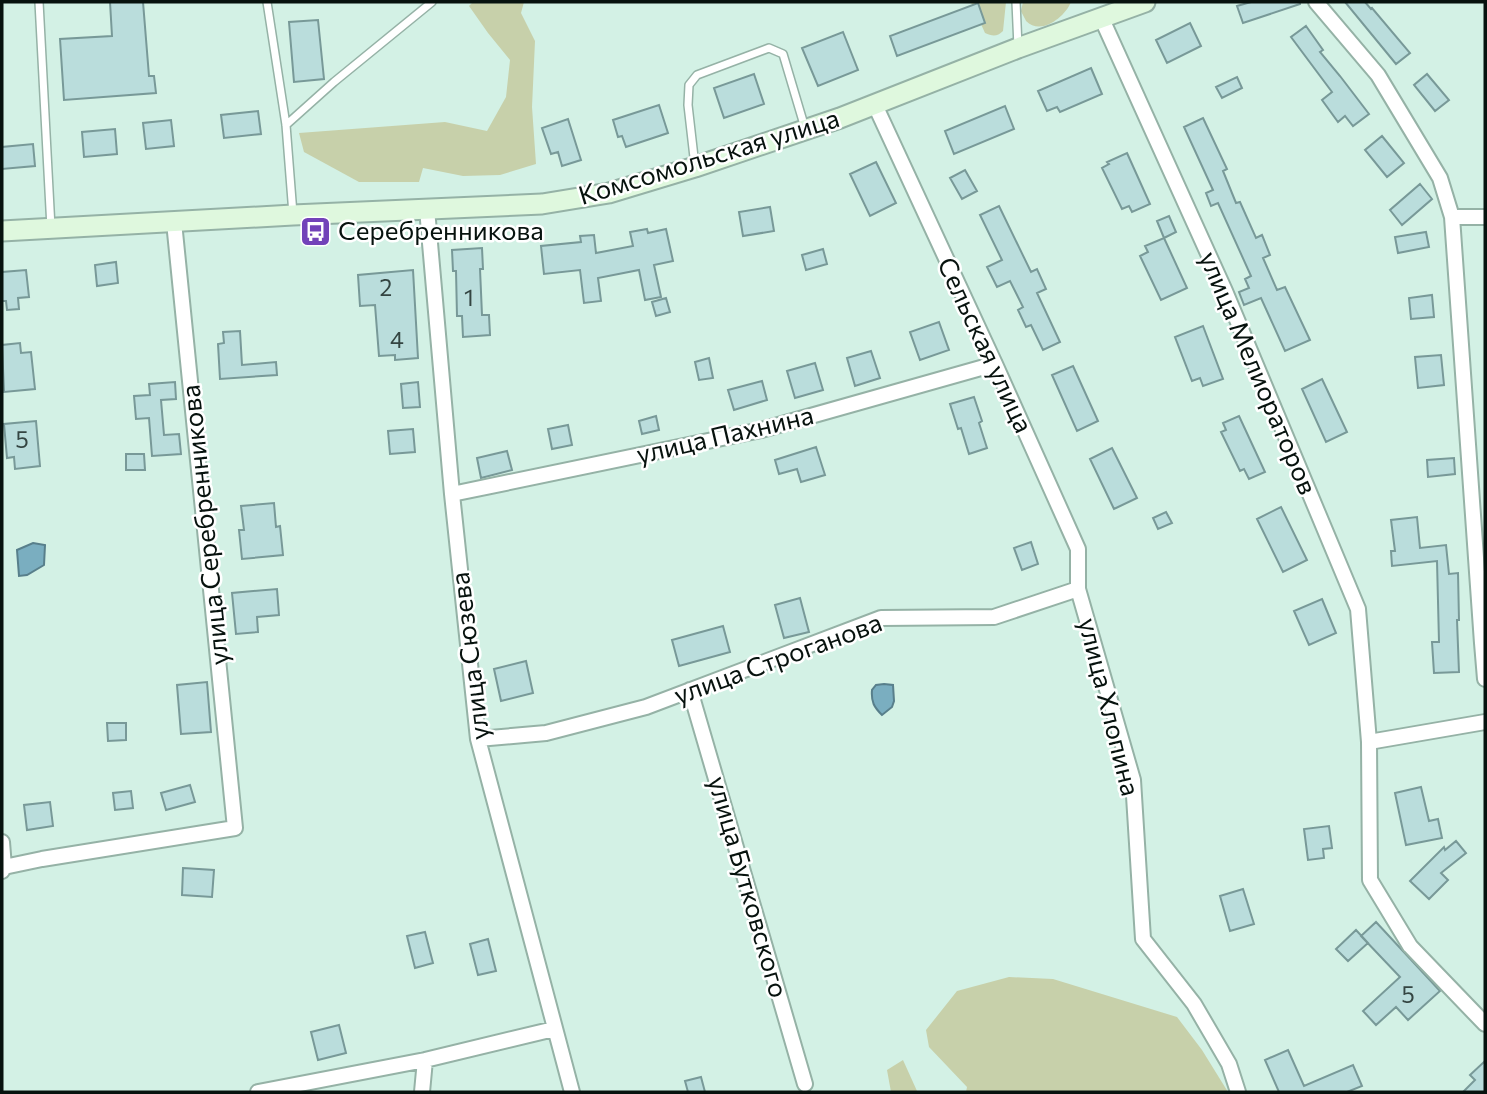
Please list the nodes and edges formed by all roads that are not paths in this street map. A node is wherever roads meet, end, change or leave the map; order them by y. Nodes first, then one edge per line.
1 (39, 2) edge
2 (267, 2) edge
3 (432, 2) edge
4 (1016, 2) edge
5 (1145, 2) edge
6 (1316, 2) edge
7 (1101, 16) junction
8 (1018, 48) junction
9 (875, 105) junction
10 (286, 125) junction
11 (806, 130) junction
12 (695, 167) junction
13 (427, 209) junction
14 (293, 215) junction
15 (1452, 217) junction
16 (1485, 217) edge
17 (174, 222) junction
18 (51, 228) junction
19 (2, 231) edge
20 (995, 364) junction
21 (452, 494) junction
22 (1480, 545) edge
23 (1078, 589) junction
24 (1484, 644) edge
25 (1485, 678) edge
26 (691, 690) junction
27 (1485, 722) edge
28 (478, 740) junction
29 (1369, 742) junction
30 (2, 842) edge
31 (3, 869) edge
32 (1485, 1024) edge
33 (554, 1030) junction
34 (425, 1060) junction
35 (805, 1084) dead end
36 (258, 1092) edge
37 (422, 1092) edge
38 (572, 1092) edge
39 (1238, 1092) edge

1 - 18 lane
2 - 10 lane
3 - 10 lane
4 - 8 lane
5 - 7 main road, Комсомольская улица
6 - 15 street
7 - 8 main road, Комсомольская улица
7 - 29 street, улица Мелиораторов
8 - 9 main road, Комсомольская улица
9 - 11 main road, Комсомольская улица
9 - 20 street, Сельская улица
10 - 14 lane
11 - 12 main road, Комсомольская улица
11 - 12 lane
12 - 13 main road, Комсомольская улица
13 - 14 main road, Комсомольская улица
13 - 21 street, улица Сюзева
14 - 17 main road, Комсомольская улица
15 - 16 street
15 - 22 street
17 - 18 main road, Комсомольская улица
17 - 31 street, улица Серебренникова
18 - 19 main road, Комсомольская улица
20 - 21 street, улица Пахнина
20 - 23 street, Сельская улица
21 - 28 street, улица Сюзева
22 - 24 street
23 - 26 street, улица Строганова
23 - 39 street, улица Хлопина
24 - 25 street
26 - 28 street, улица Строганова
26 - 35 street, улица Бутковского
27 - 29 street
28 - 33 street, улица Сюзева
29 - 32 street, улица Мелиораторов
30 - 31 street
33 - 34 street
33 - 38 street, улица Сюзева
34 - 36 street
34 - 37 street

